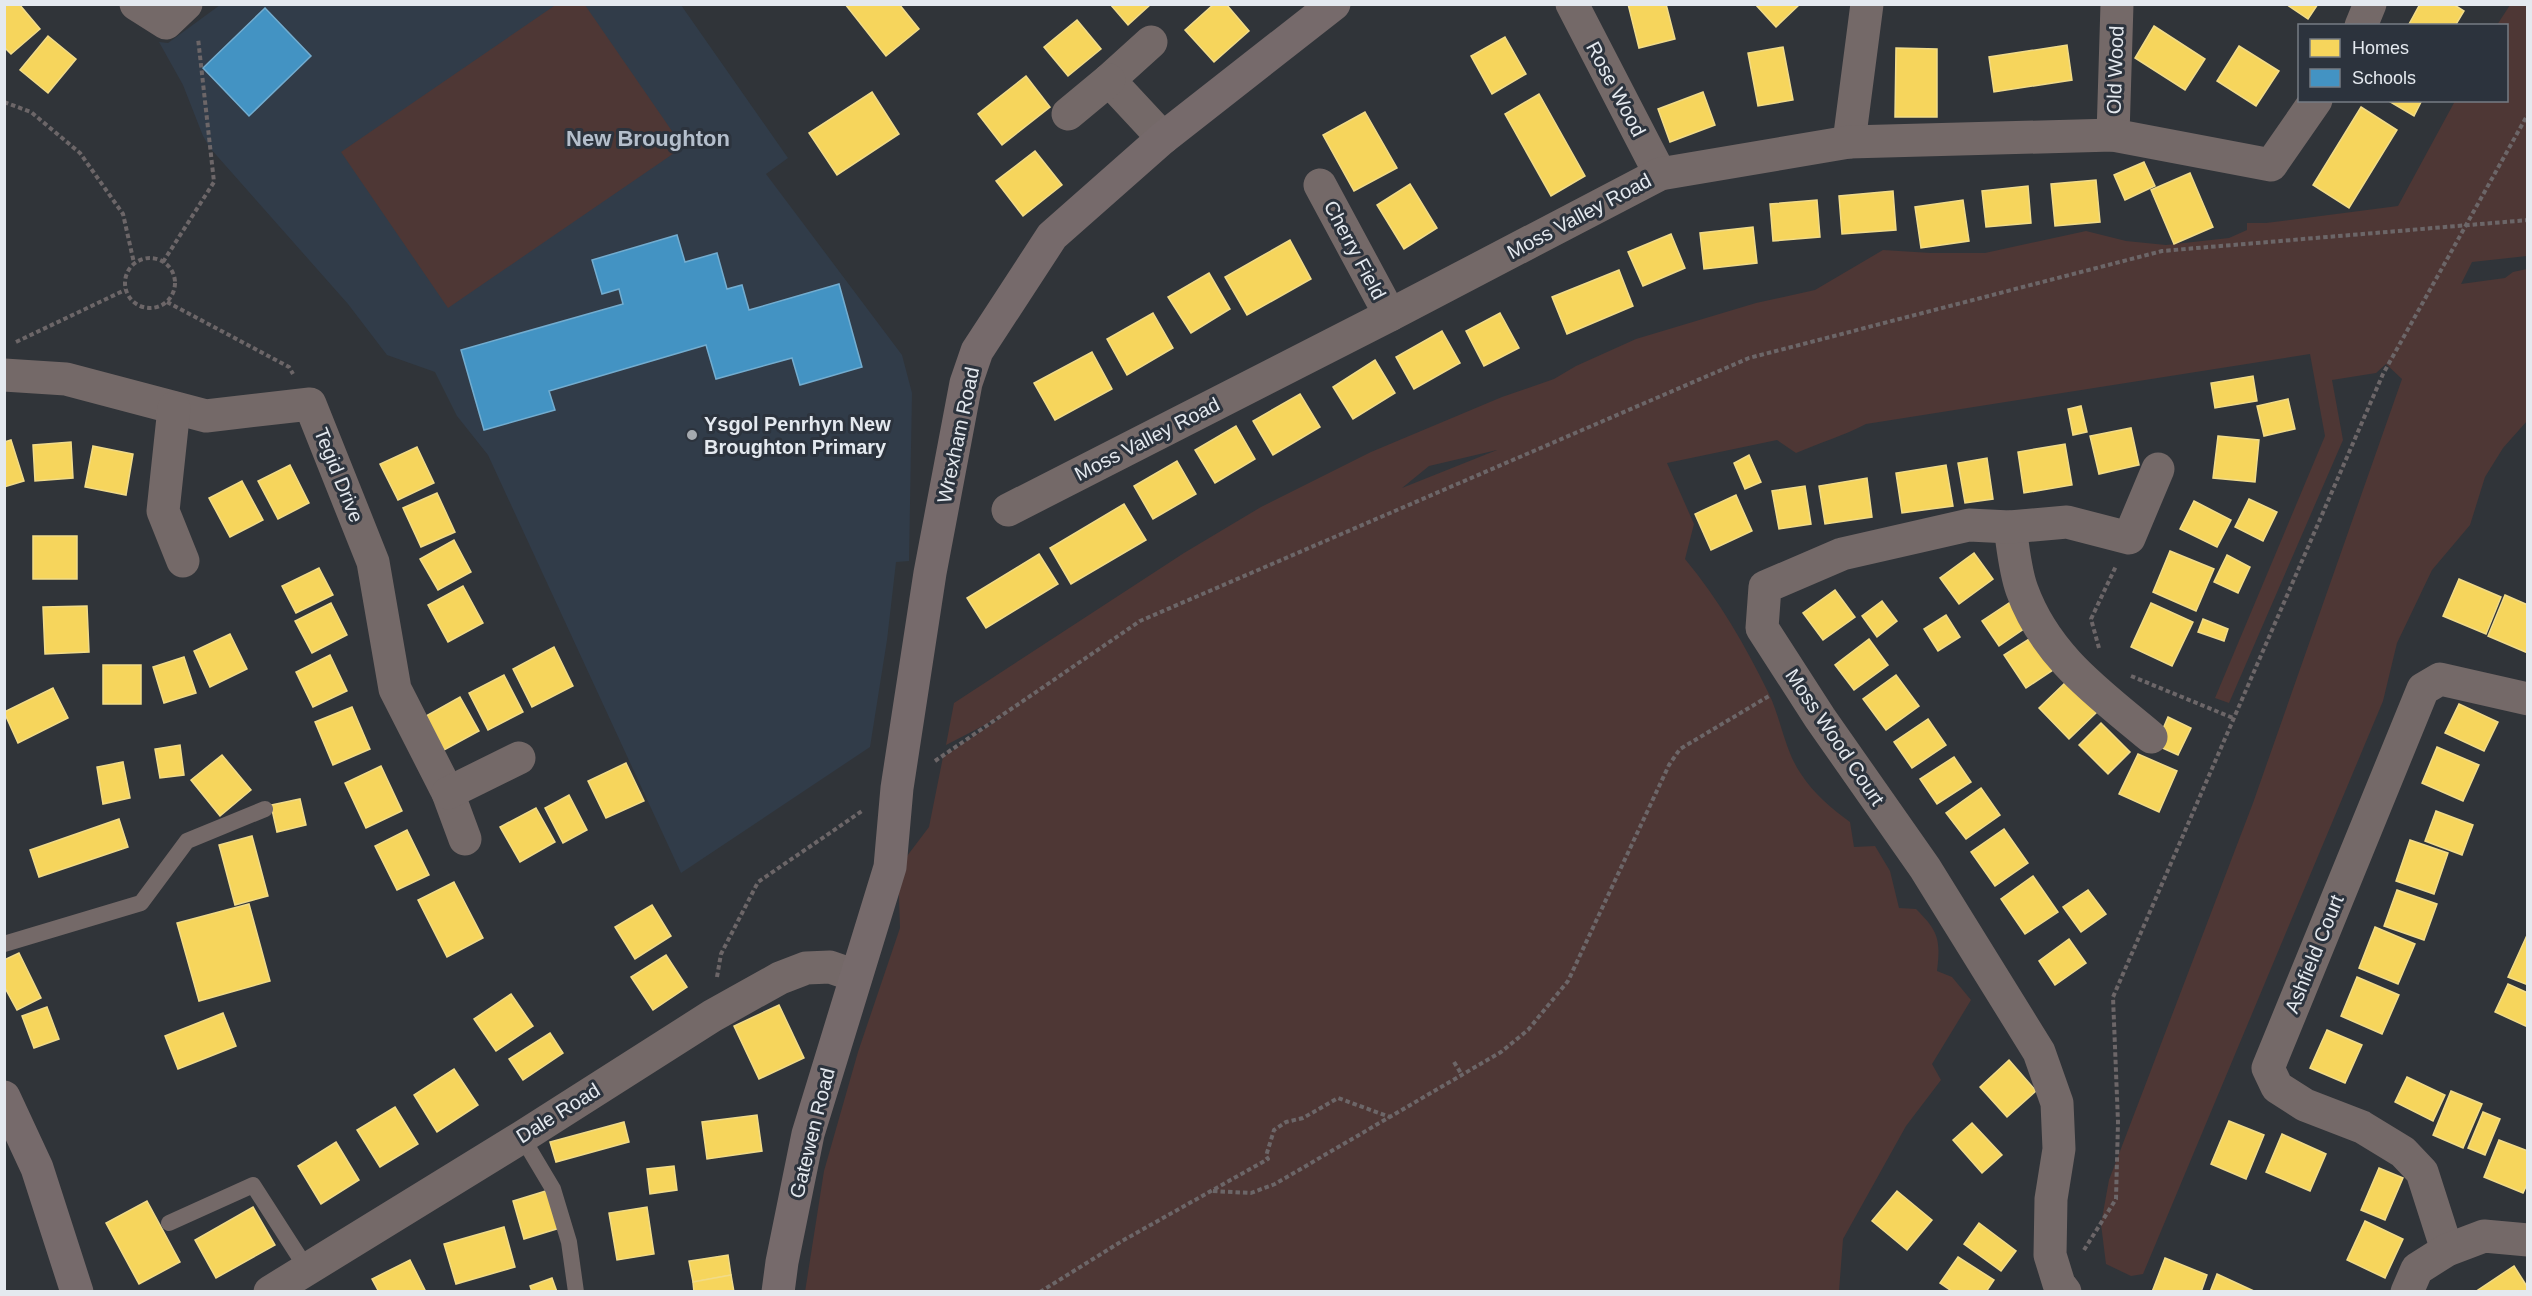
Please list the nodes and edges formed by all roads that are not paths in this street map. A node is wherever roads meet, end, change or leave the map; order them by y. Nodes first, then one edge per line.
1 (136, 4) edge
2 (1334, 4) edge
3 (1572, 4) edge
4 (1867, 4) edge
5 (2117, 4) edge
6 (2370, 4) edge
7 (191, 16) edge
8 (2362, 24) edge
9 (1151, 42) dead end
10 (1109, 80) junction
11 (2315, 102) edge
12 (1068, 114) dead end
13 (2113, 135) junction
14 (1163, 138) junction
15 (1849, 142) junction
16 (1660, 174) junction
17 (1320, 185) dead end
18 (1390, 315) junction
19 (4, 375) edge
20 (174, 408) junction
21 (2158, 469) dead end
22 (1008, 510) dead end
23 (2010, 527) junction
24 (183, 561) dead end
25 (2528, 699) edge
26 (2151, 737) dead end
27 (519, 758) dead end
28 (448, 793) junction
29 (265, 809) dead end
30 (465, 839) dead end
31 (4, 944) edge
32 (856, 976) junction
33 (4, 1097) edge
34 (522, 1137) junction
35 (169, 1223) dead end
36 (2528, 1240) edge
37 (2447, 1250) junction
38 (307, 1269) junction
39 (2062, 1288) edge
40 (274, 1290) edge
41 (77, 1292) edge
42 (576, 1292) edge
43 (778, 1292) edge
44 (2407, 1292) edge

1 - 7 street
2 - 14 main road, Wrexham Road
3 - 16 street, Rose Wood
4 - 15 street
5 - 13 street, Old Wood
6 - 8 street
9 - 10 street
10 - 12 street
10 - 14 street
11 - 13 street, Moss Valley Road
13 - 15 street, Moss Valley Road
14 - 32 main road, Wrexham Road
15 - 16 street, Moss Valley Road
16 - 18 street, Moss Valley Road
17 - 18 street, Cherry Field
18 - 22 street, Moss Valley Road
19 - 20 street, Tegid Drive
20 - 24 street
20 - 28 street, Tegid Drive
21 - 23 street, Moss Wood Court
23 - 26 street
23 - 39 street, Moss Wood Court
25 - 37 street, Ashfield Court
27 - 28 street
28 - 30 street, Tegid Drive
29 - 31 lane
32 - 34 street, Dale Road
32 - 43 main road, Gatewen Road
33 - 41 main road
34 - 38 street, Dale Road
34 - 42 lane
35 - 38 lane
36 - 37 street
37 - 44 street
38 - 40 street, Dale Road

